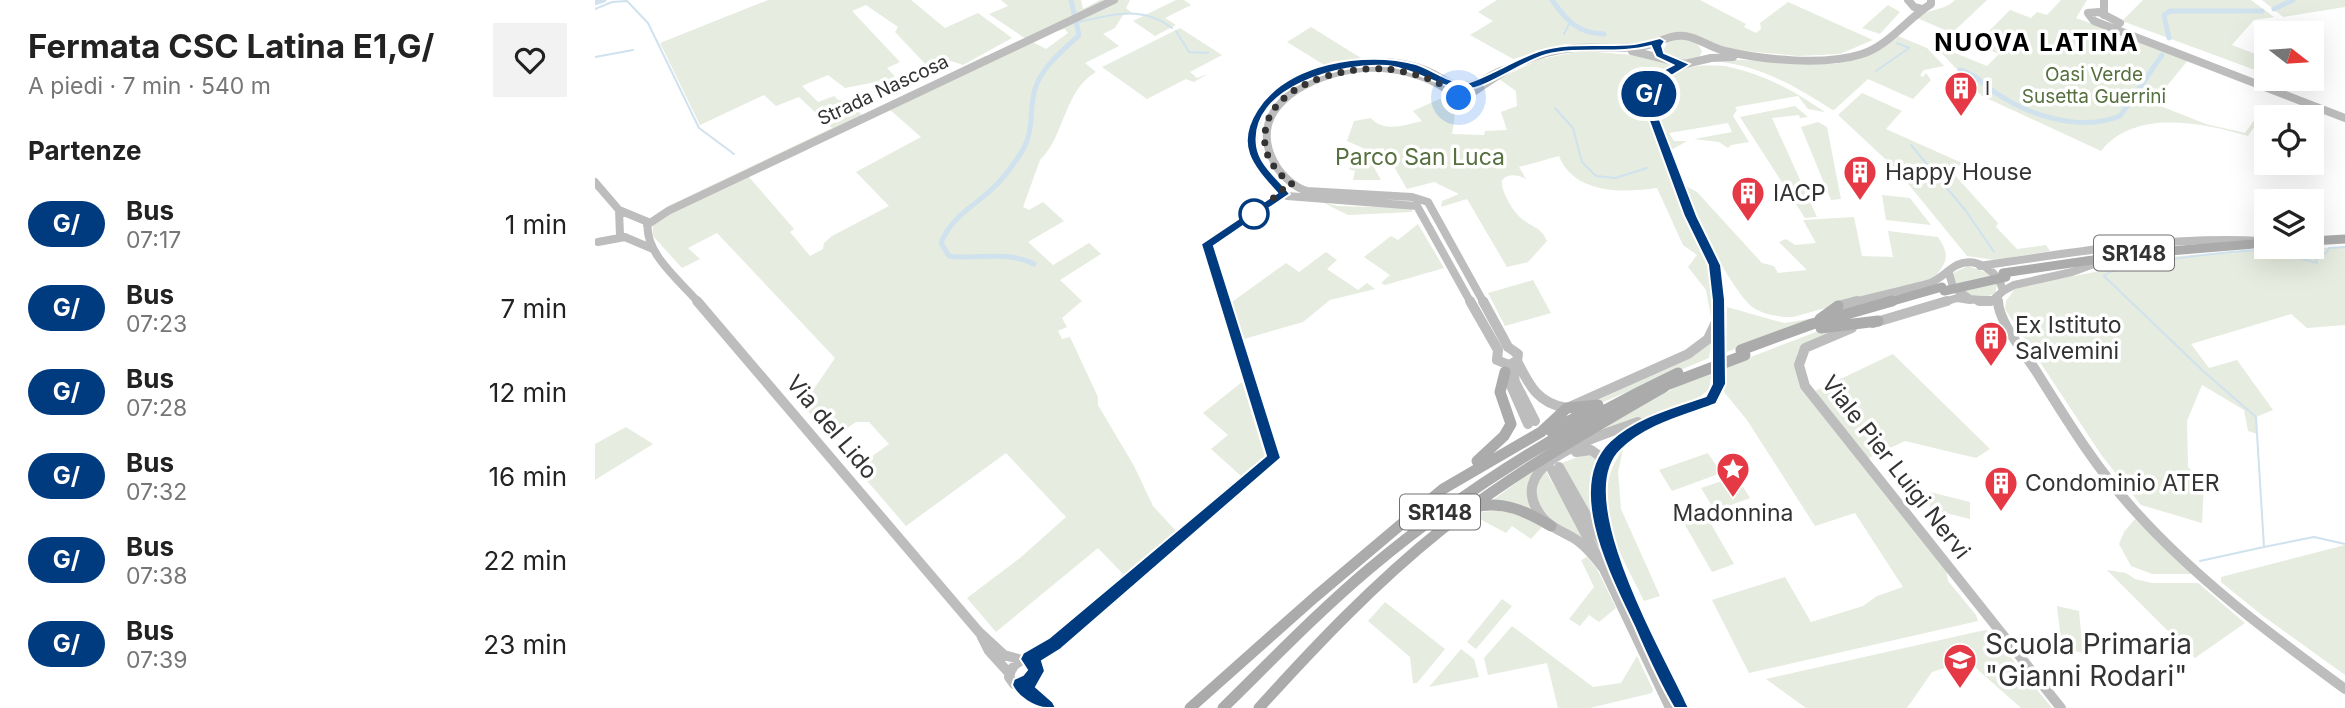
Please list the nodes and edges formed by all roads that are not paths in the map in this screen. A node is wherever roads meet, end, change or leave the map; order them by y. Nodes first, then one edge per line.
1 (1114, 0) edge
2 (1908, 0) edge
3 (1931, 0) edge
4 (2104, 0) edge
5 (2093, 4) dead end
6 (1918, 8) junction
7 (2103, 18) junction
8 (1660, 41) junction
9 (1700, 42) junction
10 (1618, 48) junction
11 (1663, 58) junction
12 (1769, 58) junction
13 (1700, 60) junction
14 (1685, 64) junction
15 (1385, 66) junction
16 (1503, 70) junction
17 (1462, 86) junction
18 (1471, 92) junction
19 (1453, 94) junction
20 (2331, 109) junction
21 (2345, 112) edge
22 (2345, 118) edge
23 (1254, 123) junction
24 (1267, 124) junction
25 (595, 182) edge
26 (1296, 186) junction
27 (1286, 194) junction
28 (1419, 202) junction
29 (619, 210) junction
30 (643, 223) junction
31 (622, 230) junction
32 (2345, 241) edge
33 (2254, 242) edge
34 (2324, 242) edge
35 (597, 243) edge
36 (2254, 244) edge
37 (2254, 244) edge
38 (1454, 246) junction
39 (653, 249) junction
40 (1442, 250) junction
41 (2105, 260) junction
42 (1980, 265) junction
43 (1949, 273) junction
44 (2005, 275) junction
45 (2000, 295) junction
46 (1973, 301) junction
47 (1838, 306) joint
48 (1878, 321) junction
49 (1489, 323) junction
50 (1716, 323) junction
51 (1812, 327) junction
52 (2008, 327) junction
53 (1503, 349) junction
54 (1743, 352) junction
55 (1510, 365) junction
56 (1678, 373) junction
57 (1666, 385) junction
58 (1598, 405) junction
59 (1567, 408) junction
60 (1532, 422) dead end
61 (1564, 434) junction
62 (1603, 463) junction
63 (1552, 467) junction
64 (1460, 477) junction
65 (1425, 505) junction
66 (1469, 509) junction
67 (1551, 526) junction
68 (1607, 563) junction
69 (979, 632) junction
70 (1022, 660) junction
71 (1009, 673) junction
72 (1033, 678) junction
73 (1020, 685) junction
74 (2345, 689) edge
75 (1043, 704) edge
76 (1189, 708) edge
77 (1223, 708) edge
78 (1259, 708) edge
79 (1670, 708) edge
80 (1680, 708) edge
81 (2061, 708) edge

1 - 30 street, Strada Nascosa
2 - 6 street
3 - 6 street
4 - 7 street
5 - 7 street
6 - 12 street
7 - 20 street
8 - 9 street
8 - 10 street
8 - 11 street
9 - 12 street
9 - 13 street
10 - 11 street
10 - 16 street
11 - 14 street
12 - 13 street
13 - 14 street
14 - 50 street
15 - 17 street
15 - 19 street
15 - 23 street
15 - 24 street
16 - 17 street
16 - 18 street
17 - 18 street
17 - 19 street
18 - 19 street
20 - 21 street
20 - 22 street
23 - 24 street
23 - 27 street
24 - 26 street
25 - 29 street
26 - 27 street
26 - 28 street
27 - 28 street
28 - 38 street
28 - 40 street
29 - 30 street
29 - 31 street
30 - 31 street
30 - 31 street
30 - 39 street, Via del Lido
31 - 35 street
31 - 39 street, Via del Lido
32 - 34 main road
33 - 42 street
36 - 41 main road, SR148
37 - 44 main road, SR148
38 - 40 street
38 - 49 street
39 - 69 street, Via del Lido
40 - 49 street
41 - 44 main road, SR148
41 - 45 street
42 - 43 street
42 - 45 street
43 - 46 street
43 - 47 street
44 - 51 main road, SR148, bridge
45 - 46 street
45 - 52 street
46 - 48 street, Viale Pier Luigi Nervi
46 - 52 street
47 - 51 main road
48 - 51 main road
48 - 81 street, Viale Pier Luigi Nervi
49 - 53 street
50 - 59 street
50 - 62 street
50 - 63 street
51 - 54 main road, SR148
52 - 74 street
53 - 55 street
53 - 55 street
54 - 56 main road, SR148
54 - 57 main road, SR148, bridge
55 - 59 street
55 - 60 street
55 - 64 main road
56 - 58 main road
56 - 61 main road, SR148
57 - 61 main road, SR148
57 - 66 main road
58 - 59 main road
58 - 65 main road
59 - 64 main road
61 - 77 main road, SR148
62 - 63 street
62 - 68 street
63 - 67 street
63 - 68 street
64 - 65 main road
65 - 76 main road
66 - 67 main road
66 - 78 main road
67 - 68 street
68 - 79 street
68 - 80 street
69 - 70 street, Via del Lido
69 - 71 street, Via del Lido
70 - 71 street
70 - 72 street
71 - 73 street
72 - 73 street
72 - 75 street
73 - 75 street

